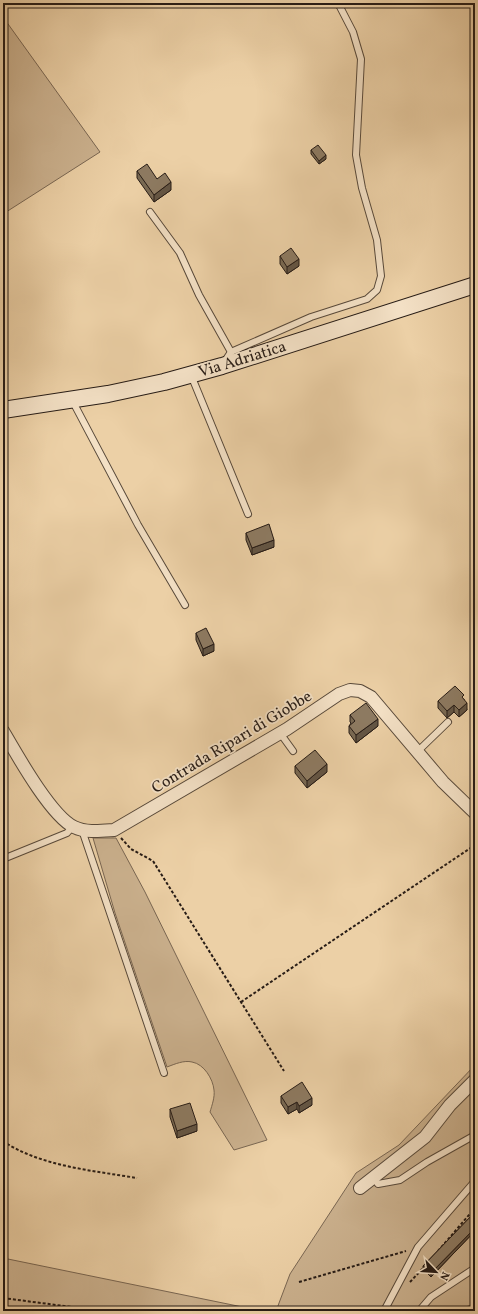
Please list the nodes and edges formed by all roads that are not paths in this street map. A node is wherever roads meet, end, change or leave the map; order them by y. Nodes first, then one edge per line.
1 (338, 3) edge
2 (150, 212) dead end
3 (475, 285) edge
4 (231, 352) junction
5 (222, 366) junction
6 (191, 374) junction
7 (71, 400) junction
8 (3, 410) edge
9 (248, 514) dead end
10 (186, 605) dead end
11 (448, 722) dead end
12 (3, 731) edge
13 (280, 733) junction
14 (293, 751) dead end
15 (417, 752) junction
16 (475, 813) edge
17 (77, 828) junction
18 (3, 859) edge
19 (164, 1073) dead end
20 (475, 1080) edge
21 (475, 1135) edge
22 (374, 1178) junction
23 (475, 1181) edge
24 (360, 1188) dead end
25 (475, 1268) edge
26 (384, 1311) edge
27 (420, 1311) edge

1 - 4 lane
2 - 4 lane
3 - 5 main road, Via Adriatica
4 - 5 lane
5 - 6 main road, Via Adriatica
6 - 7 main road, Via Adriatica
6 - 9 lane
7 - 8 main road, Via Adriatica
7 - 10 lane
11 - 15 lane
12 - 17 street
13 - 14 lane
13 - 15 street, Contrada Ripari di Giobbe
13 - 17 street, Contrada Ripari di Giobbe
15 - 16 street, Contrada Ripari di Giobbe
17 - 18 lane
17 - 19 lane
20 - 22 street
21 - 22 lane
22 - 24 street
23 - 26 lane
25 - 27 lane

